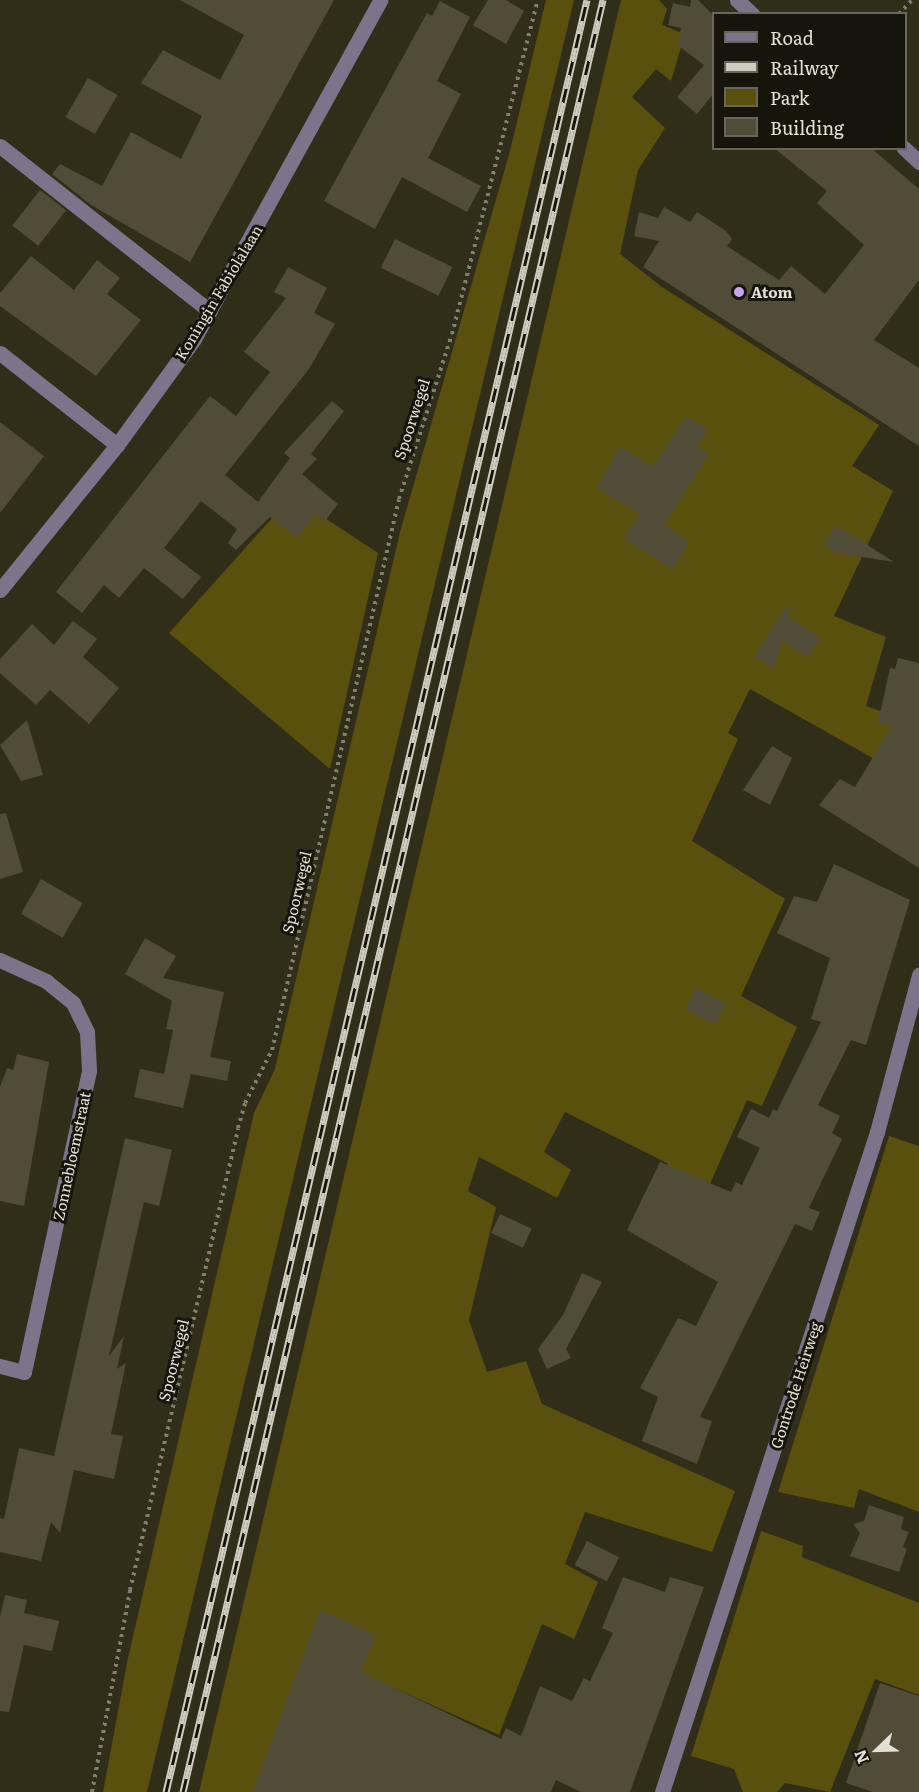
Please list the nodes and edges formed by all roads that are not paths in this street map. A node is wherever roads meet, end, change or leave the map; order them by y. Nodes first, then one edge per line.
1 (380, 0) edge
2 (737, 0) edge
3 (750, 12) edge
4 (0, 146) edge
5 (905, 150) edge
6 (919, 162) edge
7 (210, 311) junction
8 (0, 352) edge
9 (117, 446) junction
10 (0, 591) edge
11 (0, 960) edge
12 (919, 975) edge
13 (1, 1366) edge
14 (662, 1792) edge

1 - 7 street, Koningin Fabiolalaan
2 - 3 street
4 - 7 street
5 - 6 street
7 - 9 street, Koningin Fabiolalaan
8 - 9 street
9 - 10 street, Koningin Fabiolalaan
11 - 13 street, Zonnebloemstraat
12 - 14 street, Gontrode Heirweg

